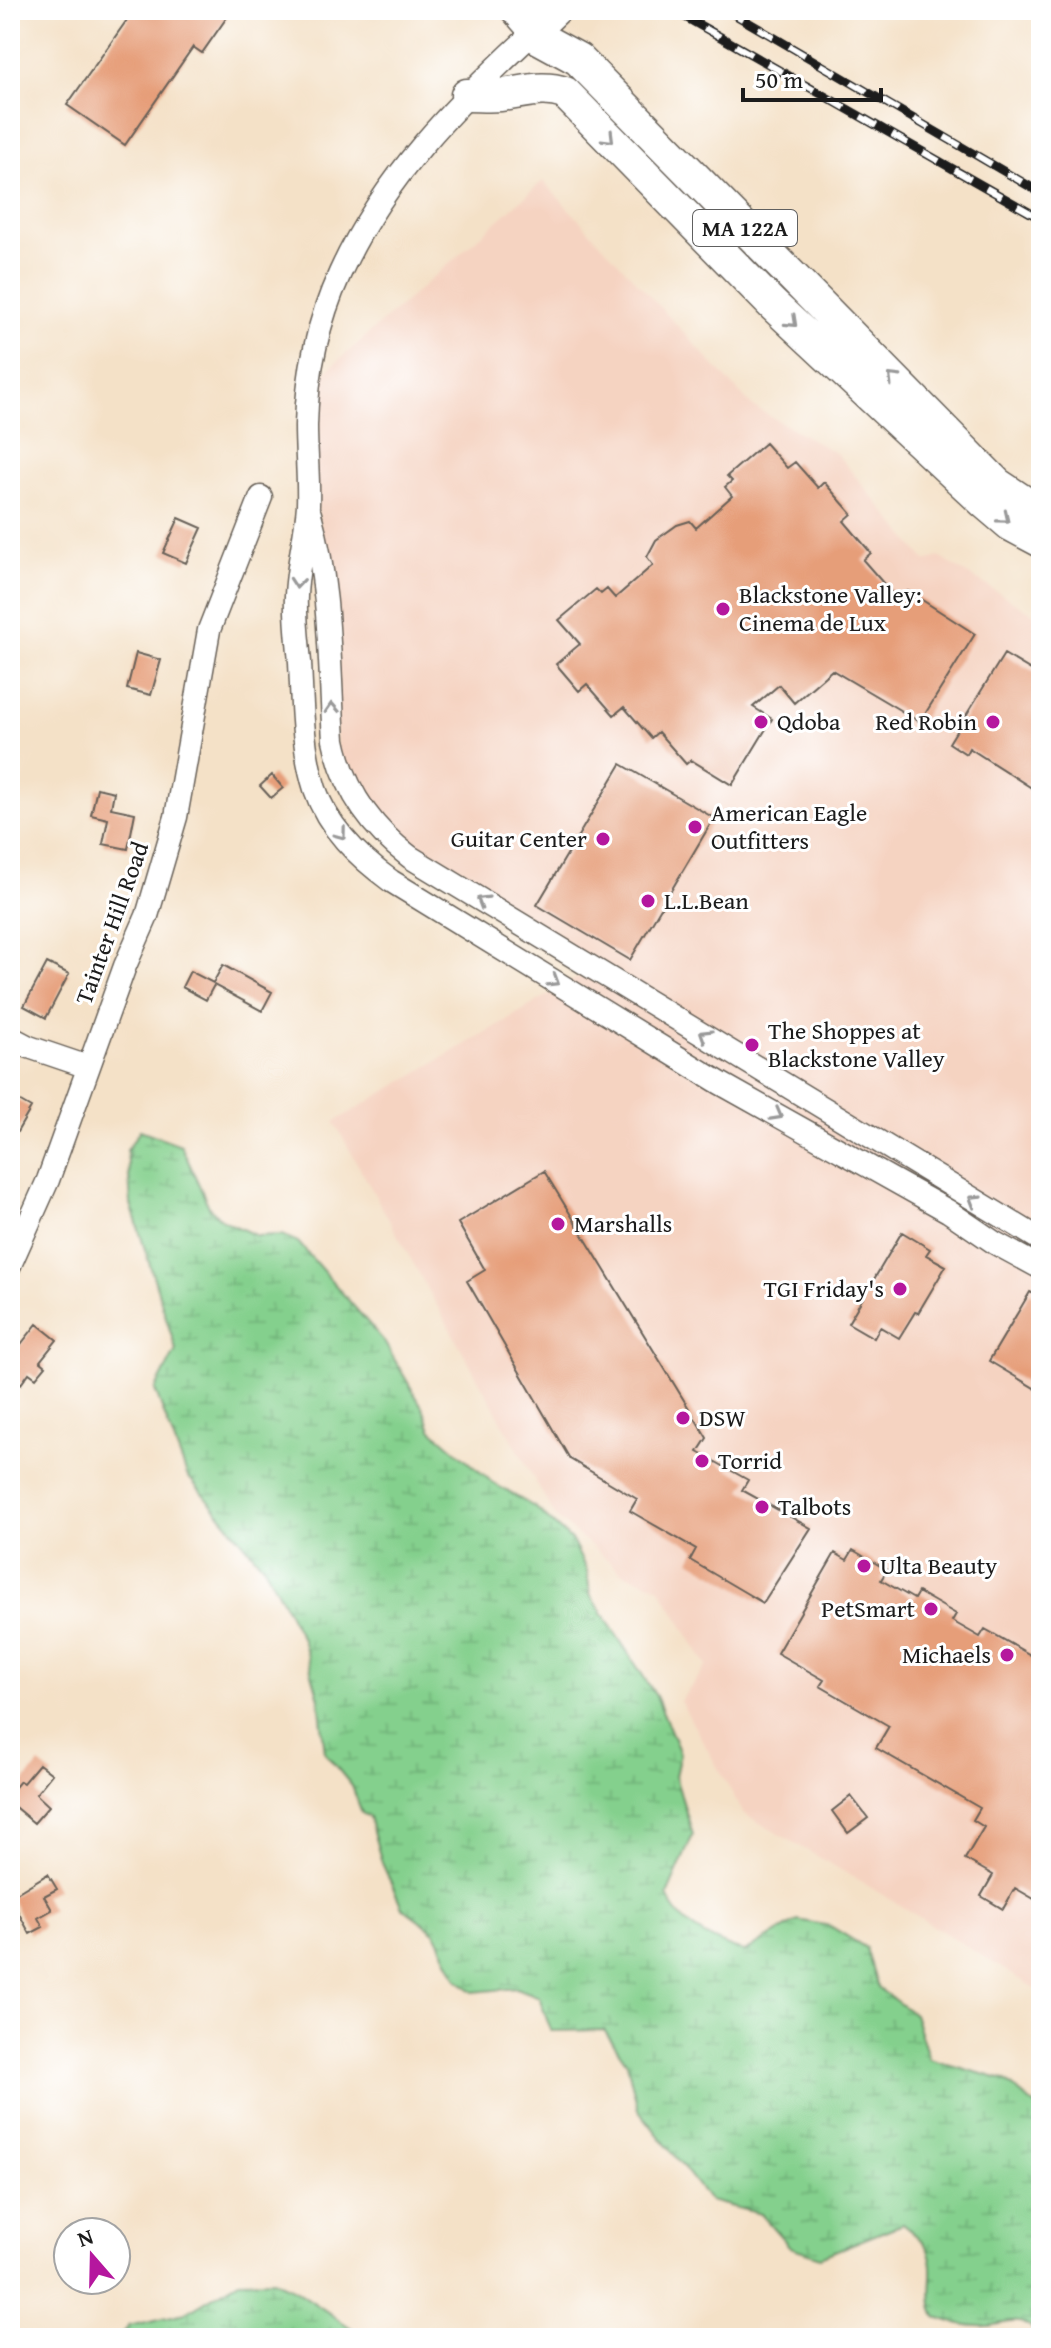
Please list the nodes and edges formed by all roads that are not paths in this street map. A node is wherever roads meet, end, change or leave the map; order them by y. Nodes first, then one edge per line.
1 (557, 10) edge
2 (522, 22) edge
3 (565, 93) junction
4 (467, 95) junction
5 (261, 497) dead end
6 (308, 506) junction
7 (1041, 508) edge
8 (1041, 541) edge
9 (10, 1037) edge
10 (88, 1067) junction
11 (1041, 1240) edge
12 (10, 1265) edge
13 (1041, 1268) edge

1 - 2 main road
2 - 3 highway
2 - 4 street
7 -> 2 highway, MA 122A
3 - 4 highway
3 -> 8 highway
4 - 6 street
5 - 10 street, Tainter Hill Road
11 -> 6 street
6 -> 13 street
9 - 10 street
10 - 12 street, Tainter Hill Road

